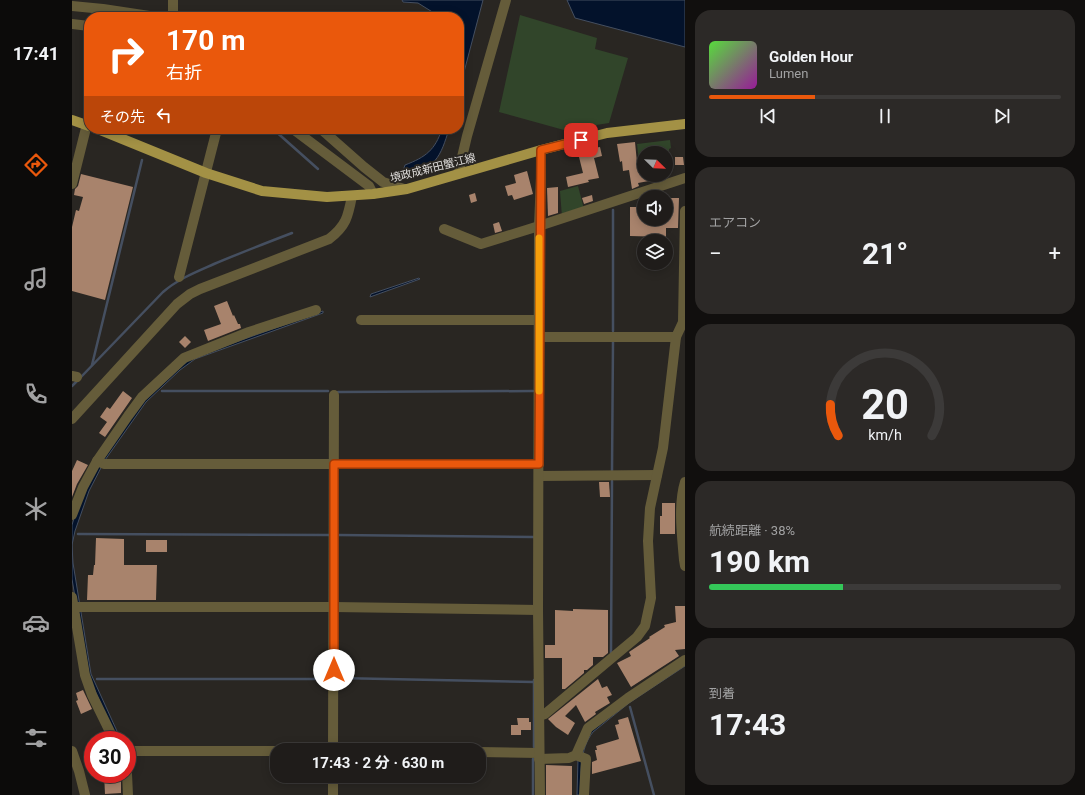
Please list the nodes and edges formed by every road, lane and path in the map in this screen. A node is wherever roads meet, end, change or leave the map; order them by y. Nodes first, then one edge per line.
1 (173, 0) edge
2 (506, 0) edge
3 (72, 6) edge
4 (118, 12) edge
5 (173, 12) edge
6 (72, 24) edge
7 (84, 25) edge
8 (72, 120) edge
9 (84, 122) edge
10 (685, 124) edge
11 (85, 134) edge
12 (110, 134) edge
13 (216, 134) edge
14 (300, 134) edge
15 (327, 134) edge
16 (541, 150) junction
17 (206, 173) junction
18 (458, 174) junction
19 (684, 181) edge
20 (72, 184) edge
21 (404, 189) junction
22 (372, 194) junction
23 (352, 196) junction
24 (685, 211) edge
25 (539, 226) junction
26 (444, 229) dead end
27 (179, 277) dead end
28 (316, 310) dead end
29 (361, 320) dead end
30 (539, 320) junction
31 (684, 321) edge
32 (539, 337) junction
33 (676, 337) junction
34 (334, 394) dead end
35 (72, 419) edge
36 (100, 462) junction
37 (334, 464) junction
38 (539, 464) junction
39 (656, 475) junction
40 (539, 476) junction
41 (685, 482) edge
42 (72, 515) edge
43 (685, 566) edge
44 (72, 597) edge
45 (77, 607) junction
46 (334, 607) junction
47 (538, 610) junction
48 (684, 663) edge
49 (539, 716) junction
50 (110, 731) edge
51 (333, 743) edge
52 (136, 750) edge
53 (72, 751) edge
54 (270, 751) edge
55 (486, 752) edge
56 (539, 756) junction
57 (579, 756) junction
58 (127, 783) edge
59 (333, 783) edge
60 (85, 795) edge
61 (128, 795) edge
62 (333, 795) edge
63 (540, 795) edge
64 (584, 795) edge

1 - 5 street
2 - 18 street
3 - 4 street
6 - 7 street
8 - 9 main road
10 - 16 main road, 境政成新田蟹江線
11 - 20 street
12 - 17 main road, 境政成新田蟹江線
13 - 17 street
14 - 22 street
15 - 21 street
16 - 18 main road, 境政成新田蟹江線
16 - 25 street
17 - 23 main road, 境政成新田蟹江線
17 - 27 street
18 - 21 main road, 境政成新田蟹江線
19 - 25 street
21 - 22 main road, 境政成新田蟹江線
22 - 23 main road, 境政成新田蟹江線
23 - 35 street
24 - 31 street
25 - 26 street
25 - 30 street
28 - 36 street
29 - 30 street
30 - 32 street
31 - 33 street
32 - 33 street
32 - 38 street
33 - 39 street
34 - 37 street
36 - 37 street
36 - 42 street
37 - 38 street
37 - 46 street
38 - 40 street
39 - 40 street
39 - 49 street
40 - 47 street
41 - 43 street
44 - 45 street
45 - 46 street
45 - 50 street
46 - 47 street
46 - 51 street
47 - 49 street
48 - 57 street
49 - 56 street
52 - 54 street
53 - 60 street
55 - 56 street
56 - 57 street
56 - 63 street
57 - 64 street
58 - 61 street
59 - 62 street

